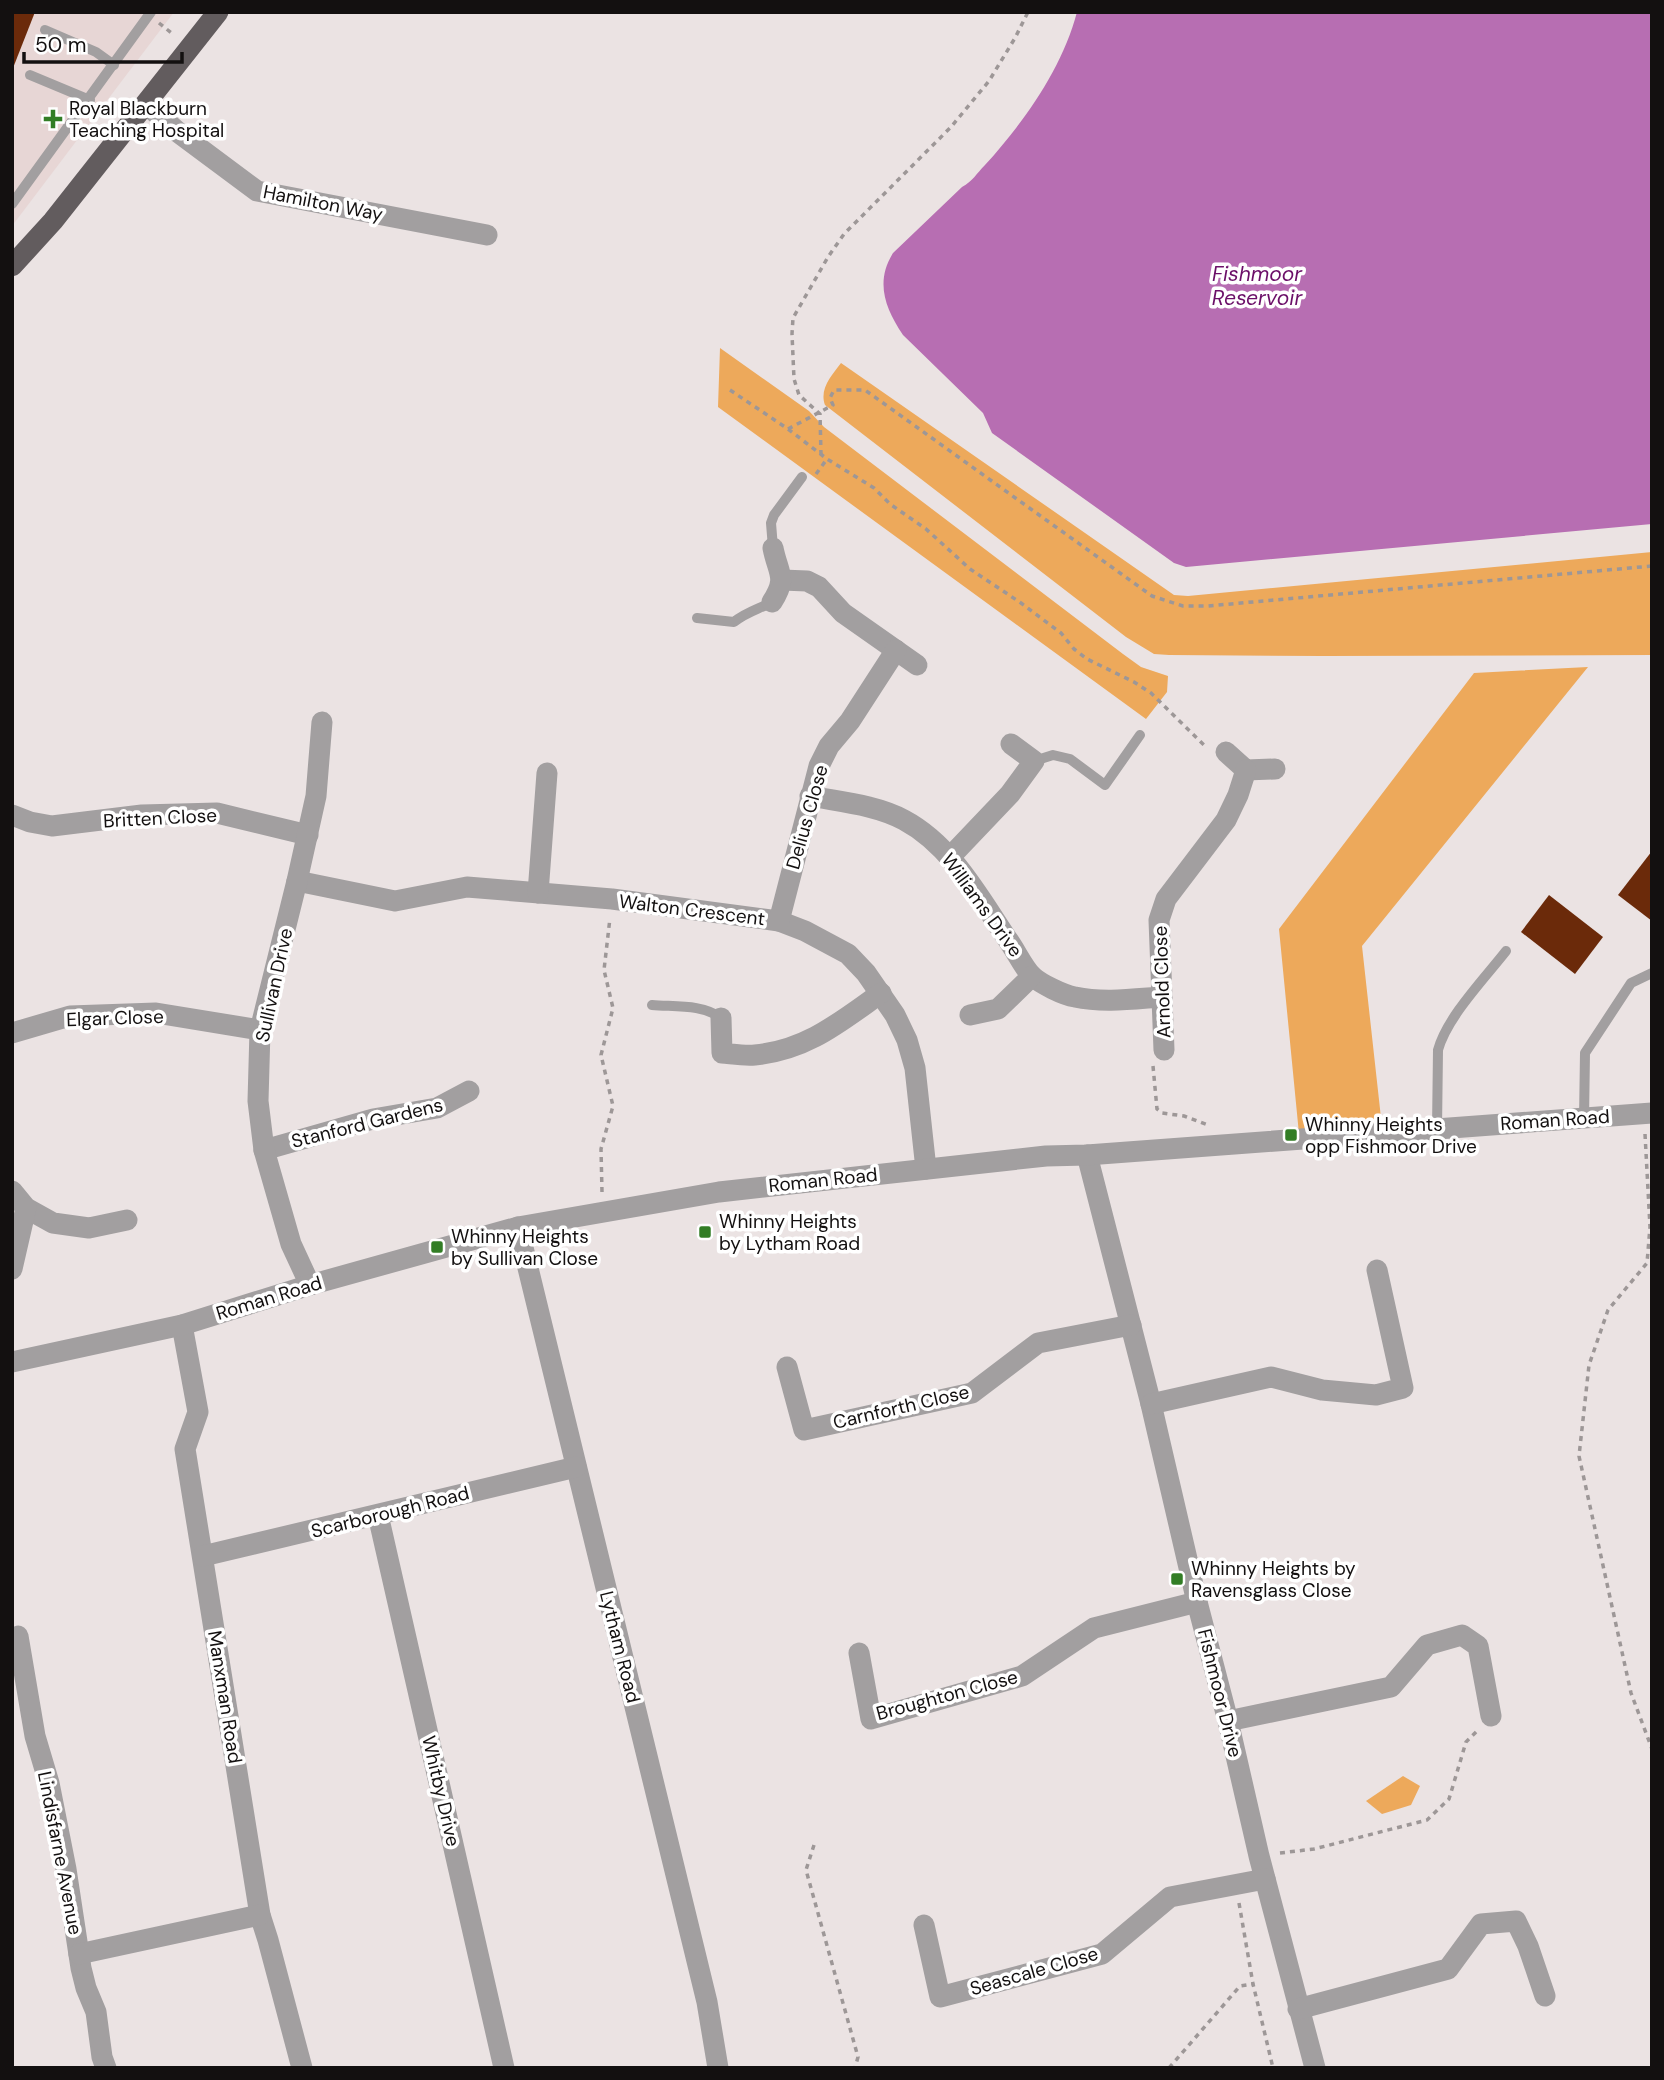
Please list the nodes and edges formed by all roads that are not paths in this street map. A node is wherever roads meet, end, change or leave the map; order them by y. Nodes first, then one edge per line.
1 (151, 12) edge
2 (218, 12) edge
3 (46, 30) dead end
4 (114, 65) junction
5 (30, 75) dead end
6 (90, 100) junction
7 (146, 104) junction
8 (12, 204) edge
9 (487, 235) dead end
10 (12, 266) edge
11 (802, 477) dead end
12 (773, 548) joint
13 (782, 580) junction
14 (772, 602) joint
15 (697, 618) dead end
16 (896, 650) junction
17 (917, 665) dead end
18 (323, 722) dead end
19 (1140, 734) dead end
20 (1011, 744) dead end
21 (1226, 751) road end
22 (1034, 761) junction
23 (1275, 769) dead end
24 (1246, 770) junction
25 (547, 773) dead end
26 (810, 796) junction
27 (12, 815) edge
28 (308, 835) junction
29 (951, 856) junction
30 (297, 881) junction
31 (538, 893) junction
32 (779, 921) junction
33 (1506, 951) dead end
34 (1652, 973) edge
35 (1032, 976) junction
36 (881, 993) junction
37 (1161, 997) junction
38 (652, 1005) dead end
39 (970, 1015) dead end
40 (721, 1018) joint
41 (260, 1030) junction
42 (12, 1033) edge
43 (1164, 1050) road end
44 (469, 1091) dead end
45 (1648, 1113) edge
46 (1584, 1119) junction
47 (1437, 1129) junction
48 (264, 1150) junction
49 (1087, 1155) junction
50 (926, 1169) junction
51 (12, 1191) edge
52 (26, 1208) junction
53 (127, 1220) dead end
54 (517, 1227) junction
55 (12, 1269) edge
56 (1377, 1270) dead end
57 (310, 1285) junction
58 (182, 1325) junction
59 (1131, 1325) junction
60 (12, 1362) edge
61 (787, 1367) dead end
62 (1151, 1404) junction
63 (576, 1466) junction
64 (378, 1515) junction
65 (203, 1556) junction
66 (1197, 1602) junction
67 (18, 1636) dead end
68 (859, 1653) dead end
69 (1492, 1716) road end
70 (1228, 1721) junction
71 (1265, 1879) junction
72 (260, 1915) junction
73 (924, 1925) dead end
74 (79, 1954) junction
75 (1545, 1996) dead end
76 (1298, 2009) junction
77 (106, 2068) edge
78 (302, 2068) edge
79 (504, 2068) edge
80 (718, 2068) edge
81 (1315, 2068) edge

1 - 4 lane
2 - 7 highway
3 - 4 lane
4 - 6 lane
5 - 6 lane
6 - 8 lane
7 - 9 street, Hamilton Way
7 - 10 highway
11 - 12 lane
12 - 13 street
13 - 14 street
13 - 16 street
14 - 15 lane
16 - 17 street
16 - 26 street, Delius Close
18 - 28 street, Sullivan Drive
19 - 22 lane
20 - 22 street
21 - 24 street
22 - 29 street
23 - 24 street
24 - 37 street, Arnold Close
25 - 31 street
26 - 29 street, Williams Drive
26 - 32 street, Delius Close
27 - 28 street, Britten Close
28 - 30 street, Sullivan Drive
29 - 35 street, Williams Drive
30 - 31 street, Walton Crescent
30 - 41 street, Sullivan Drive
31 - 32 street, Walton Crescent
32 - 36 street, Walton Crescent
33 - 47 lane
34 - 46 lane
35 - 37 street, Williams Drive
35 - 39 street, Williams Drive
36 - 40 street
36 - 50 street, Walton Crescent
37 - 43 street, Arnold Close
38 - 40 lane
41 - 42 street, Elgar Close
41 - 48 street, Sullivan Drive
44 - 48 street, Stanford Gardens
45 - 46 street, Roman Road
46 - 47 street, Roman Road
47 - 49 street, Roman Road
48 - 57 street, Sullivan Drive
49 - 50 street, Roman Road
49 - 59 street, Fishmoor Drive
50 - 54 street, Roman Road
51 - 52 street
52 - 53 street
52 - 55 street
54 - 57 street, Roman Road
54 - 63 street, Lytham Road
56 - 62 street
57 - 58 street, Roman Road
58 - 60 street, Roman Road
58 - 65 street, Manxman Road
59 - 61 street, Carnforth Close
59 - 62 street, Fishmoor Drive
62 - 66 street, Fishmoor Drive
63 - 64 street, Scarborough Road
63 - 80 street, Lytham Road
64 - 65 street, Scarborough Road
64 - 79 street, Whitby Drive
65 - 72 street, Manxman Road
66 - 68 street, Broughton Close
66 - 70 street, Fishmoor Drive
67 - 74 street, Lindisfarne Avenue
69 - 70 street
70 - 71 street, Fishmoor Drive
71 - 73 street, Seascale Close
71 - 76 street, Fishmoor Drive
72 - 74 street
72 - 78 street, Manxman Road
74 - 77 street, Lindisfarne Avenue
75 - 76 street
76 - 81 street, Fishmoor Drive

